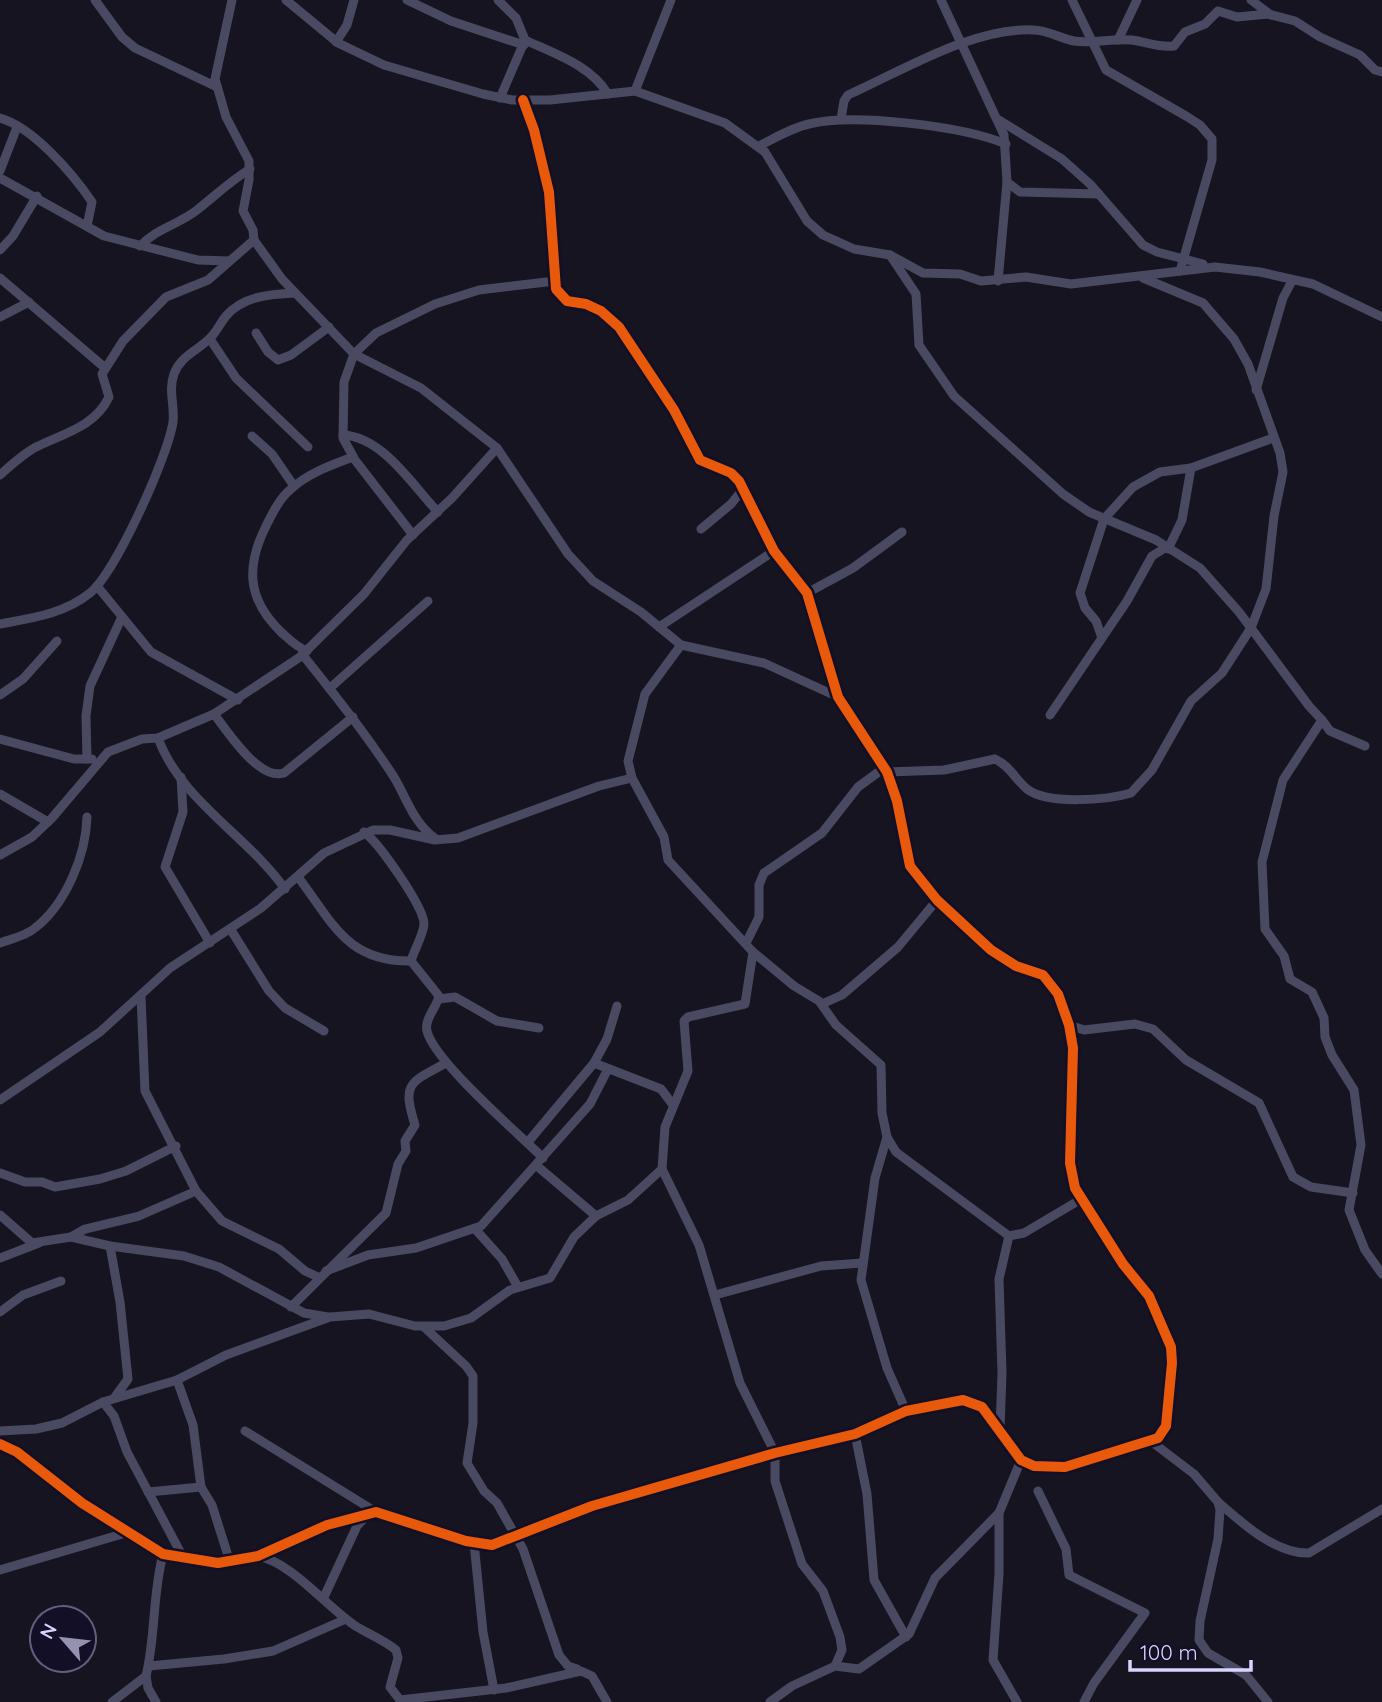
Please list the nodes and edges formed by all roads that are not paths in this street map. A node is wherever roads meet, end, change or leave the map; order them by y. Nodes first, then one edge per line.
1 (95, 0) edge
2 (232, 0) edge
3 (286, 0) edge
4 (354, 0) edge
5 (407, 0) edge
6 (498, 0) edge
7 (671, 0) edge
8 (941, 0) edge
9 (1072, 0) edge
10 (1137, 0) edge
11 (1251, 0) edge
12 (1271, 15) junction
13 (1091, 40) junction
14 (1118, 40) junction
15 (336, 42) junction
16 (524, 43) junction
17 (961, 44) junction
18 (1382, 72) edge
19 (217, 87) junction
20 (635, 91) junction
21 (608, 93) junction
22 (500, 98) junction
23 (523, 100) junction
24 (0, 117) edge
25 (841, 119) junction
26 (999, 120) junction
27 (17, 127) junction
28 (1006, 144) junction
29 (760, 146) junction
30 (250, 169) junction
31 (0, 171) edge
32 (0, 178) edge
33 (1007, 182) junction
34 (1099, 194) junction
35 (37, 196) junction
36 (87, 226) junction
37 (254, 240) junction
38 (140, 246) junction
39 (0, 250) edge
40 (890, 255) junction
41 (1183, 260) junction
42 (229, 261) junction
43 (1215, 267) junction
44 (1180, 271) junction
45 (0, 278) edge
46 (1142, 278) junction
47 (555, 281) junction
48 (998, 281) junction
49 (1292, 281) junction
50 (295, 293) junction
51 (29, 302) junction
52 (0, 317) edge
53 (1382, 317) edge
54 (329, 327) junction
55 (256, 333) dead end
56 (210, 339) junction
57 (354, 354) junction
58 (104, 367) junction
59 (1256, 390) junction
60 (343, 435) junction
61 (252, 436) dead end
62 (1273, 438) junction
63 (308, 447) dead end
64 (497, 448) junction
65 (353, 457) junction
66 (1191, 468) junction
67 (0, 475) edge
68 (294, 486) junction
69 (743, 489) junction
70 (438, 512) junction
71 (1104, 519) junction
72 (701, 528) dead end
73 (902, 532) dead end
74 (413, 535) junction
75 (1166, 548) junction
76 (774, 551) junction
77 (97, 586) junction
78 (807, 593) junction
79 (428, 601) dead end
80 (121, 619) junction
81 (0, 624) edge
82 (659, 627) junction
83 (1251, 628) junction
84 (1101, 635) junction
85 (57, 641) dead end
86 (681, 645) junction
87 (304, 652) junction
88 (330, 688) junction
89 (0, 695) edge
90 (838, 696) junction
91 (238, 700) junction
92 (214, 714) junction
93 (1050, 715) dead end
94 (353, 717) junction
95 (1322, 720) junction
96 (158, 738) junction
97 (0, 739) edge
98 (1365, 746) dead end
99 (101, 758) junction
100 (87, 760) junction
101 (885, 770) junction
102 (181, 776) junction
103 (632, 778) junction
104 (1, 798) edge
105 (88, 817) dead end
106 (48, 822) junction
107 (364, 832) junction
108 (438, 840) junction
109 (0, 855) edge
110 (298, 877) junction
111 (285, 889) junction
112 (937, 900) junction
113 (231, 930) junction
114 (0, 943) edge
115 (210, 943) junction
116 (746, 943) junction
117 (753, 952) junction
118 (411, 961) junction
119 (142, 997) junction
120 (439, 999) junction
121 (822, 1004) junction
122 (617, 1006) dead end
123 (1069, 1025) junction
124 (539, 1028) dead end
125 (324, 1031) dead end
126 (446, 1063) junction
127 (594, 1063) junction
128 (608, 1069) junction
129 (0, 1100) edge
130 (673, 1105) junction
131 (887, 1137) junction
132 (528, 1142) junction
133 (176, 1146) junction
134 (540, 1162) junction
135 (662, 1168) junction
136 (0, 1173) edge
137 (196, 1191) junction
138 (1353, 1193) junction
139 (1083, 1198) junction
140 (0, 1215) edge
141 (596, 1216) junction
142 (476, 1230) junction
143 (1009, 1236) junction
144 (71, 1237) junction
145 (41, 1242) junction
146 (110, 1246) junction
147 (0, 1258) edge
148 (862, 1263) junction
149 (322, 1274) junction
150 (1382, 1274) edge
151 (61, 1280) dead end
152 (518, 1287) junction
153 (715, 1295) junction
154 (291, 1307) junction
155 (0, 1312) edge
156 (330, 1317) junction
157 (424, 1327) junction
158 (177, 1380) junction
159 (114, 1398) junction
160 (103, 1402) junction
161 (906, 1411) junction
162 (1000, 1429) junction
163 (0, 1431) edge
164 (245, 1432) dead end
165 (855, 1434) junction
166 (1152, 1442) junction
167 (0, 1444) edge
168 (775, 1453) junction
169 (1021, 1460) junction
170 (201, 1487) junction
171 (1038, 1491) dead end
172 (148, 1492) junction
173 (1218, 1502) junction
174 (1382, 1509) edge
175 (372, 1512) junction
176 (999, 1513) junction
177 (129, 1532) junction
178 (516, 1537) junction
179 (474, 1543) junction
180 (163, 1554) junction
181 (258, 1556) junction
182 (184, 1559) junction
183 (230, 1562) junction
184 (0, 1570) edge
185 (324, 1597) junction
186 (346, 1619) junction
187 (906, 1637) junction
188 (835, 1666) junction
189 (148, 1671) junction
190 (580, 1671) junction
191 (494, 1689) junction
192 (427, 1700) edge
193 (113, 1702) edge
194 (156, 1702) edge
195 (607, 1702) edge
196 (770, 1702) edge
197 (1017, 1702) edge
198 (1084, 1702) edge
199 (1268, 1702) edge

1 - 19 street
2 - 19 street
3 - 15 street
4 - 15 street
5 - 16 street
6 - 16 street
7 - 20 street
8 - 17 street
9 - 13 street
10 - 14 street
11 - 12 street
12 - 14 street
12 - 18 street
13 - 14 street
13 - 17 street
13 - 41 street
15 - 22 street
16 - 21 street
16 - 22 street
17 - 25 street
17 - 26 street
19 - 30 street
20 - 21 street
20 - 29 street
21 - 23 street
22 - 23 street
23 - 47 street
24 - 27 street
25 - 28 street
25 - 29 street
26 - 28 street
26 - 34 street
27 - 31 street
27 - 36 street
28 - 33 street
29 - 40 street
30 - 37 street
30 - 38 street
32 - 35 street
33 - 34 street
33 - 48 street
34 - 41 street
35 - 36 street
35 - 39 street
36 - 38 street
37 - 42 street
37 - 50 street
38 - 42 street
40 - 48 street
40 - 71 street
41 - 43 street
41 - 44 street
42 - 58 street
43 - 44 street
43 - 49 street
44 - 46 street
45 - 51 street
46 - 48 street
46 - 59 street
47 - 57 street
47 - 69 street
49 - 53 street
49 - 59 street
50 - 54 street
50 - 56 street
51 - 52 street
51 - 58 street
54 - 55 street
54 - 57 street
56 - 63 street
56 - 77 street
57 - 60 street
57 - 64 street
58 - 67 street
59 - 62 street
60 - 65 street
60 - 70 street
61 - 68 street
62 - 66 street
62 - 83 street
64 - 70 street
64 - 82 street
65 - 68 street
65 - 74 street
66 - 71 street
66 - 75 street
68 - 87 street
69 - 72 street
69 - 76 street
70 - 74 street
71 - 75 street
71 - 84 street
73 - 78 street
74 - 87 street
75 - 83 street
75 - 84 street
76 - 78 street
76 - 82 street
77 - 80 street
77 - 81 street
78 - 90 street
79 - 88 street
80 - 91 street
80 - 100 street
82 - 86 street
83 - 95 street
83 - 101 street
84 - 93 street
85 - 89 street
86 - 90 street
86 - 103 street
87 - 88 street
87 - 91 street
88 - 94 street
90 - 101 street
91 - 92 street
92 - 94 street
92 - 96 street
94 - 108 street
95 - 98 street
95 - 138 street
96 - 99 street
96 - 102 street
97 - 100 street
99 - 100 street
99 - 106 street
101 - 112 street
101 - 116 street
102 - 111 street
102 - 115 street
103 - 108 street
103 - 116 street
104 - 106 street
105 - 114 street
106 - 109 street
107 - 108 street
107 - 110 street
107 - 118 street
110 - 111 street
110 - 118 street
111 - 113 street
112 - 121 street
112 - 123 street
113 - 115 street
113 - 125 street
115 - 119 street
116 - 117 street
117 - 121 street
117 - 130 street
118 - 120 street
119 - 129 street
119 - 133 street
120 - 124 street
120 - 126 street
121 - 131 street
122 - 127 street
123 - 138 street
123 - 139 street
126 - 132 street
126 - 149 street
127 - 128 street
127 - 132 street
128 - 130 street
128 - 134 street
130 - 135 street
131 - 143 street
131 - 148 street
132 - 134 street
133 - 136 street
133 - 137 street
134 - 141 street
134 - 142 street
135 - 141 street
135 - 153 street
137 - 144 street
137 - 149 street
138 - 150 street
139 - 143 street
139 - 166 street
140 - 145 street
141 - 152 street
142 - 149 street
142 - 152 street
143 - 162 street
144 - 145 street
144 - 146 street
145 - 147 street
146 - 154 street
146 - 159 street
148 - 153 street
148 - 161 street
149 - 154 street
151 - 155 street
152 - 157 street
153 - 168 street
154 - 156 street
156 - 157 street
156 - 158 street
157 - 178 street
158 - 159 street
158 - 170 street
159 - 160 street
160 - 163 street
160 - 172 street
161 - 162 street
161 - 165 street
162 - 169 street
164 - 175 street
165 - 168 street
165 - 187 street
166 - 169 street
166 - 173 street
167 - 177 street
168 - 178 street
168 - 188 street
169 - 176 street
170 - 172 street
170 - 183 street
171 - 198 street
172 - 182 street
173 - 174 street
173 - 199 street
175 - 179 street
175 - 181 street
175 - 185 street
176 - 187 street
176 - 197 street
177 - 180 street
177 - 184 street
178 - 179 street
178 - 190 street
179 - 191 street
180 - 182 street
180 - 189 street
181 - 183 street
181 - 185 street
182 - 183 street
185 - 186 street
186 - 189 street
186 - 192 street
187 - 188 street
188 - 196 street
189 - 193 street
189 - 194 street
190 - 191 street
190 - 195 street
191 - 192 street

